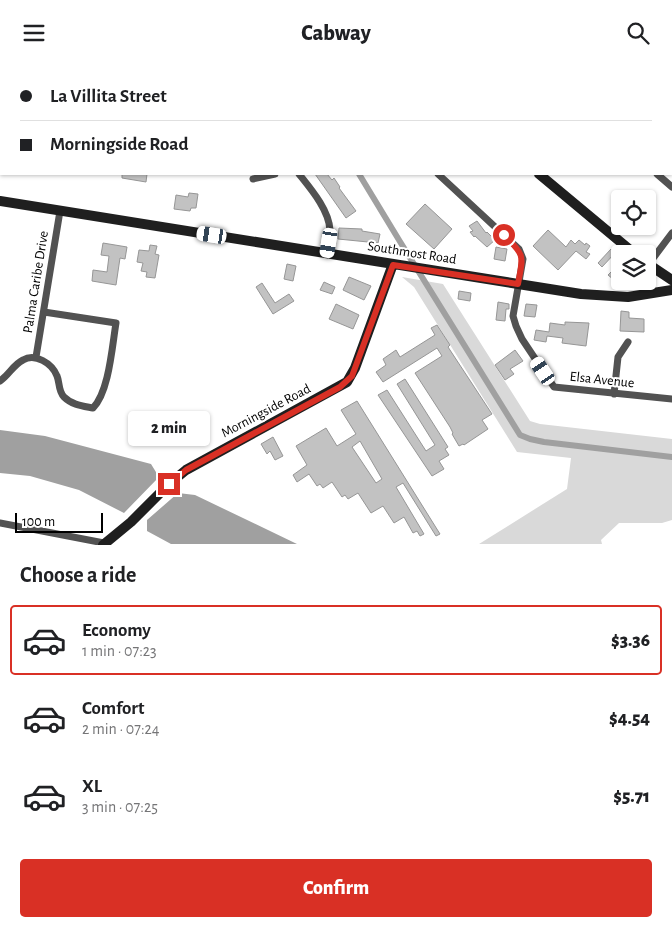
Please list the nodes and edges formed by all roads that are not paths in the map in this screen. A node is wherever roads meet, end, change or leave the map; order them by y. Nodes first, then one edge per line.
1 (271, 175) edge
2 (301, 175) edge
3 (439, 175) edge
4 (451, 175) edge
5 (540, 175) edge
6 (658, 175) edge
7 (254, 179) dead end
8 (446, 181) junction
9 (672, 187) edge
10 (0, 201) edge
11 (60, 211) junction
12 (672, 233) edge
13 (624, 245) edge
14 (327, 254) junction
15 (656, 254) edge
16 (397, 265) junction
17 (656, 270) edge
18 (672, 279) edge
19 (518, 284) junction
20 (672, 290) edge
21 (44, 312) junction
22 (628, 342) dead end
23 (36, 357) junction
24 (0, 381) edge
25 (614, 394) junction
26 (672, 399) edge
27 (0, 523) edge
28 (104, 544) edge

1 - 7 street
2 - 14 street
3 - 8 street
4 - 8 street
5 - 13 main road
6 - 9 street
8 - 19 street
10 - 11 main road, Southmost Road
11 - 14 main road, Southmost Road
11 - 21 street, Palma Caribe Drive
12 - 15 street
14 - 16 main road, Southmost Road
16 - 19 main road, Southmost Road
16 - 28 main road, Morningside Road
17 - 18 main road
19 - 20 main road, Southmost Road
19 - 25 street, Elsa Avenue
21 - 23 street, Palma Caribe Drive
21 - 23 street
22 - 25 street
23 - 24 street
25 - 26 street, Elsa Avenue
27 - 28 street

